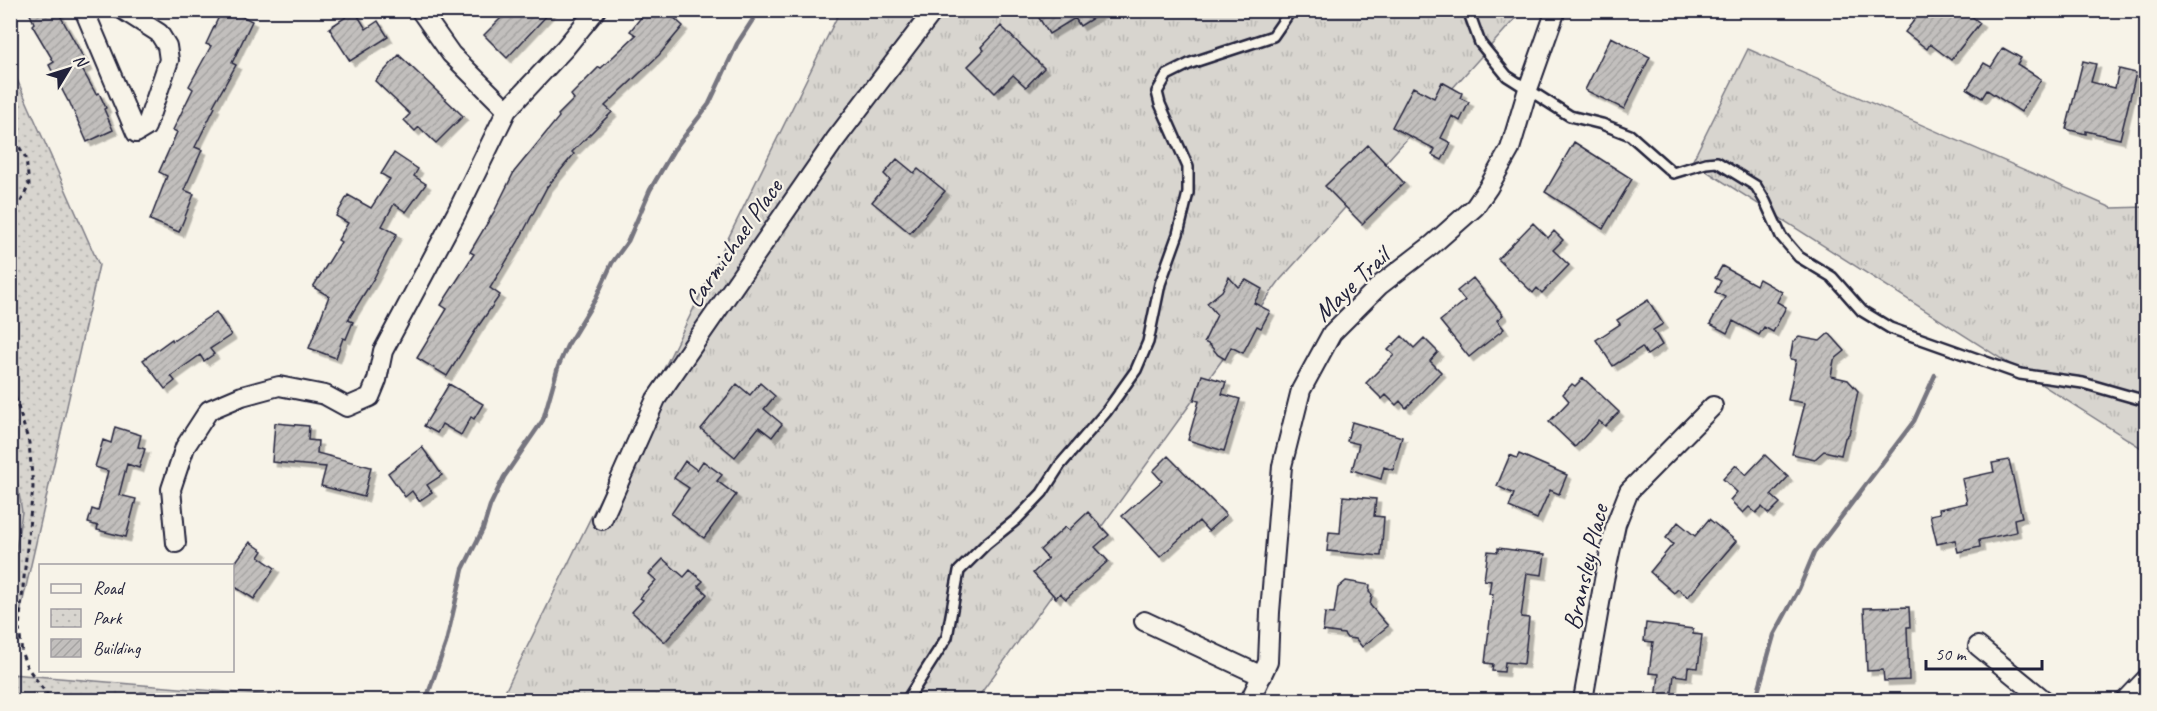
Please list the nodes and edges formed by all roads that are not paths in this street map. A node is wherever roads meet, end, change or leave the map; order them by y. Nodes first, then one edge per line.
1 (84, 10) edge
2 (123, 10) edge
3 (420, 10) edge
4 (596, 10) edge
5 (934, 10) edge
6 (1291, 10) edge
7 (1468, 10) edge
8 (1556, 10) edge
9 (1528, 89) junction
10 (507, 110) junction
11 (2146, 401) edge
12 (1713, 406) dead end
13 (602, 520) dead end
14 (176, 543) dead end
15 (1144, 621) dead end
16 (1978, 646) dead end
17 (1262, 676) junction
18 (2146, 679) edge
19 (907, 700) edge
20 (1250, 700) edge
21 (1583, 700) edge
22 (2044, 700) edge
23 (2126, 700) edge

1 - 2 street
3 - 10 street
4 - 10 street
5 - 13 street, Carmichael Place
6 - 19 lane
7 - 9 lane
8 - 9 street, Maye Trail
9 - 11 lane
9 - 17 street, Maye Trail
10 - 14 street
12 - 21 street, Bransley Place
15 - 17 street
16 - 22 street
17 - 20 street, Maye Trail
18 - 23 street

